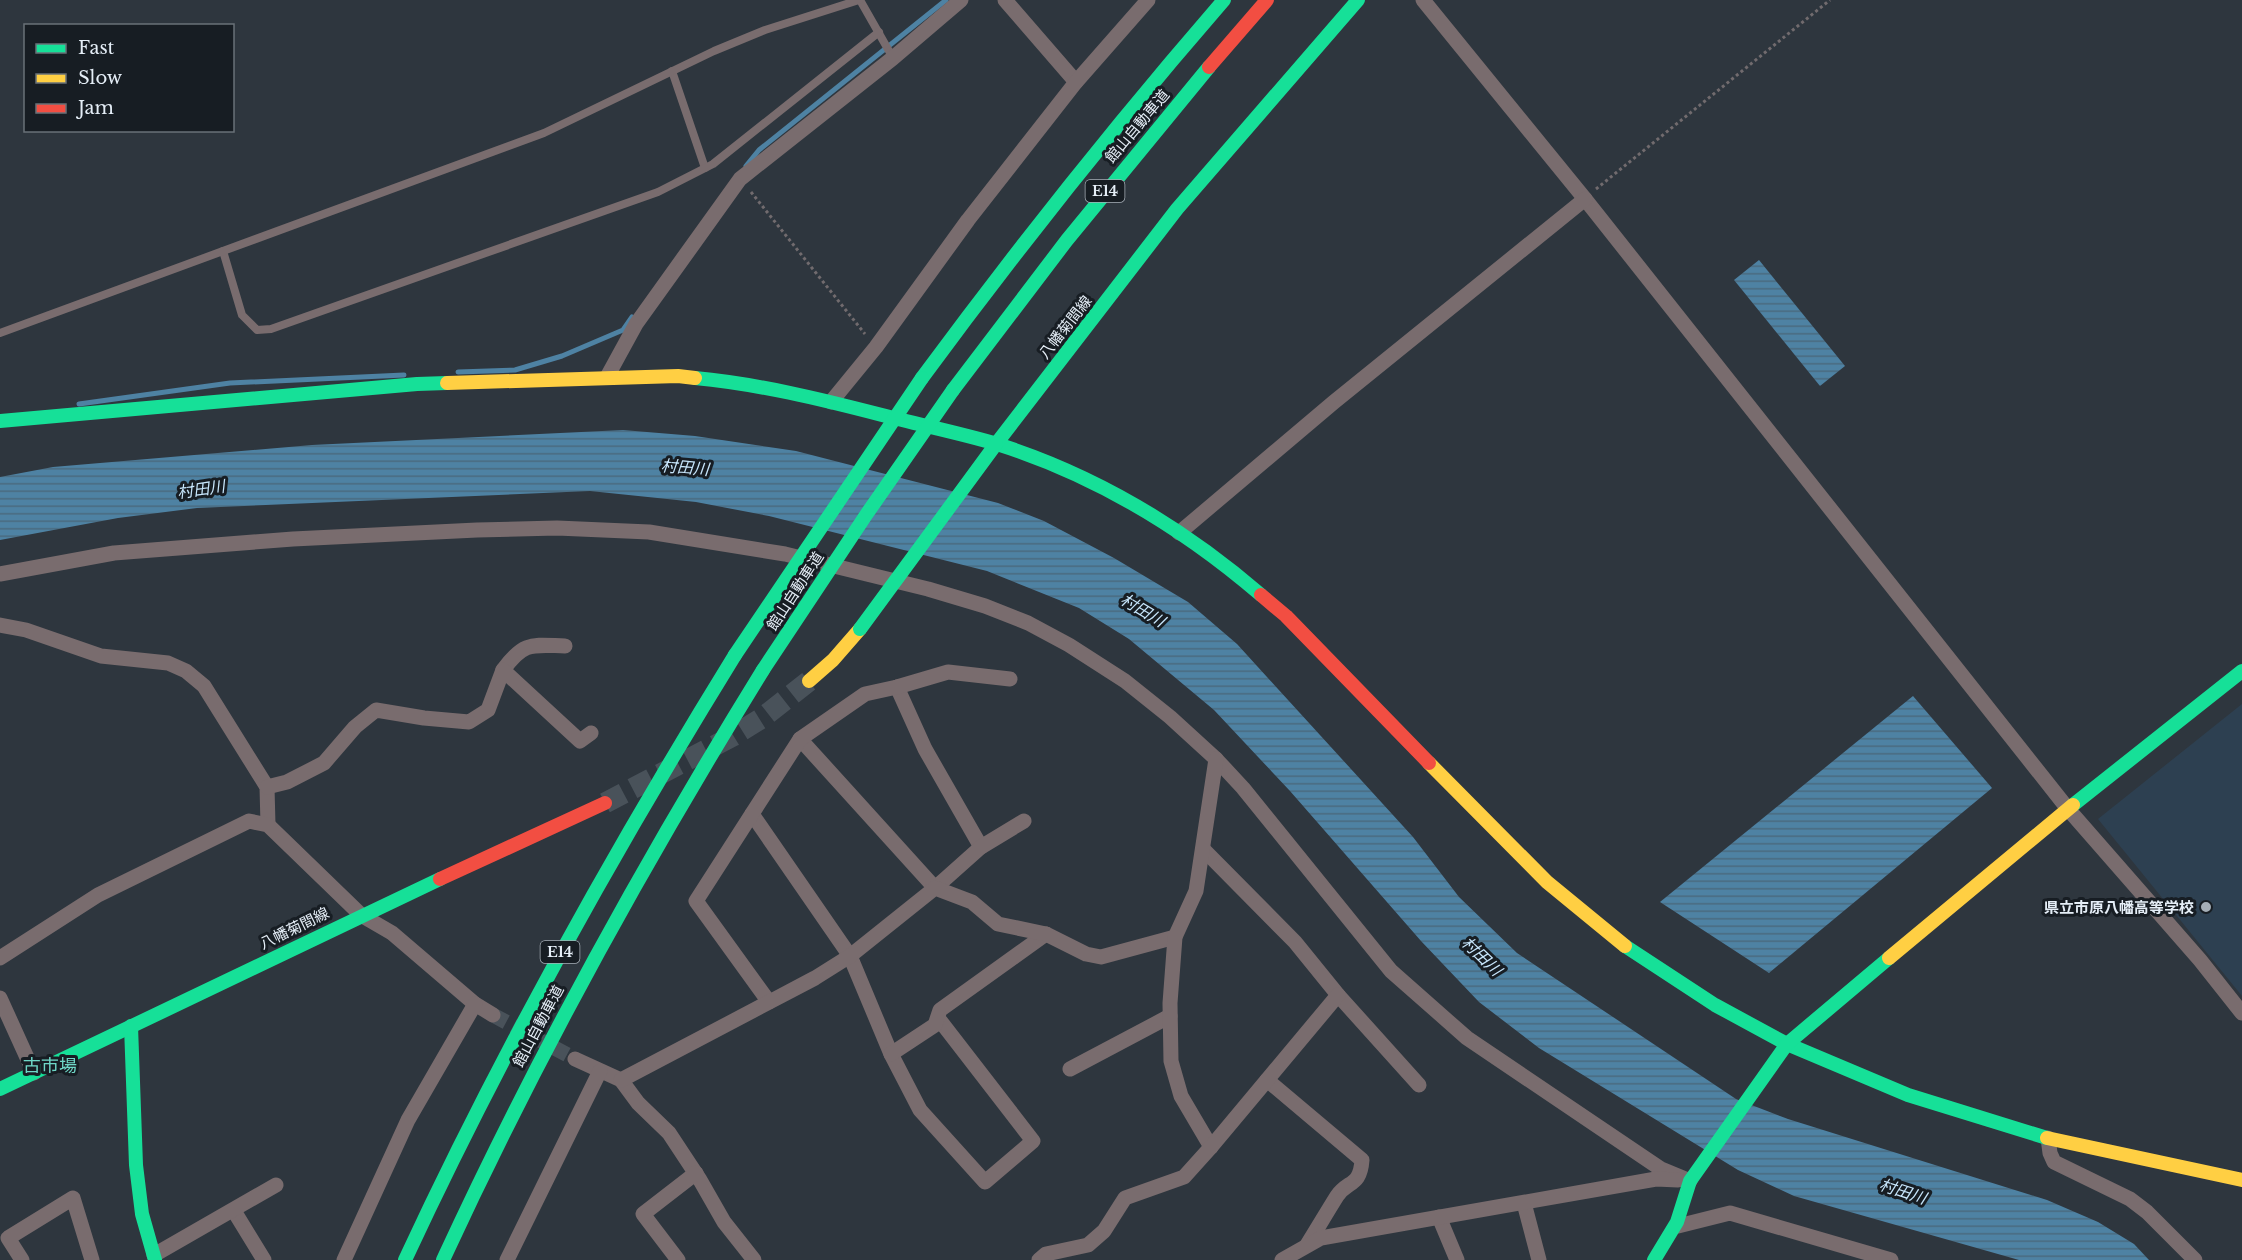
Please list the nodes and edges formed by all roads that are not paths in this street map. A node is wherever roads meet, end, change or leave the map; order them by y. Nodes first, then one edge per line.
1 (859, 0) edge
2 (961, 0) edge
3 (1005, 0) edge
4 (1148, 0) edge
5 (1224, 0) edge
6 (1267, 0) edge
7 (1358, 0) edge
8 (1423, 0) edge
9 (879, 32) junction
10 (893, 58) junction
11 (672, 71) junction
12 (1076, 82) junction
13 (705, 168) junction
14 (1585, 199) junction
15 (223, 250) junction
16 (0, 333) edge
17 (607, 376) junction
18 (831, 402) junction
19 (0, 421) edge
20 (996, 444) junction
21 (1179, 533) junction
22 (0, 574) edge
23 (0, 625) edge
24 (565, 646) dead end
25 (503, 670) junction
26 (2242, 671) edge
27 (1010, 679) dead end
28 (809, 681) tunnel mouth
29 (897, 687) junction
30 (591, 733) dead end
31 (800, 739) junction
32 (1216, 759) junction
33 (267, 787) junction
34 (605, 803) tunnel mouth
35 (2068, 810) junction
36 (752, 814) junction
37 (1024, 821) dead end
38 (268, 825) junction
39 (981, 847) junction
40 (1203, 849) junction
41 (935, 888) junction
42 (361, 915) junction
43 (1046, 934) junction
44 (1175, 937) junction
45 (850, 956) junction
46 (0, 958) edge
47 (1338, 995) junction
48 (0, 998) edge
49 (769, 1002) junction
50 (475, 1004) junction
51 (2242, 1013) edge
52 (492, 1015) tunnel mouth
53 (1170, 1016) junction
54 (938, 1018) junction
55 (131, 1026) junction
56 (1787, 1044) junction
57 (891, 1054) junction
58 (575, 1059) tunnel mouth
59 (1070, 1069) dead end
60 (600, 1071) junction
61 (34, 1073) junction
62 (621, 1080) junction
63 (1267, 1080) junction
64 (1419, 1085) dead end
65 (0, 1089) edge
66 (2048, 1138) junction
67 (1211, 1147) junction
68 (696, 1173) junction
69 (2242, 1180) edge
70 (1690, 1181) junction
71 (276, 1185) dead end
72 (1524, 1203) junction
73 (234, 1211) junction
74 (1439, 1217) junction
75 (1677, 1226) junction
76 (1307, 1245) junction
77 (154, 1257) edge
78 (22, 1260) edge
79 (92, 1260) edge
80 (264, 1260) edge
81 (344, 1260) edge
82 (405, 1260) edge
83 (443, 1260) edge
84 (507, 1260) edge
85 (678, 1260) edge
86 (754, 1260) edge
87 (1039, 1260) edge
88 (1282, 1260) edge
89 (1457, 1260) edge
90 (1539, 1260) edge
91 (1654, 1260) edge
92 (1891, 1260) edge
93 (2195, 1260) edge

1 - 9 lane
1 - 11 lane
2 - 10 street
3 - 12 street
4 - 12 street
5 - 82 main road, 館山自動車道 / E14, bridge
6 - 83 main road, 館山自動車道 / E14, bridge
7 - 20 main road, 八幡菊間線
8 - 14 street
9 - 10 lane
9 - 13 lane
10 - 17 street
11 - 13 lane
11 - 15 lane
12 - 18 street
13 - 15 lane
14 - 21 street
14 - 35 street
15 - 16 lane
17 - 18 main road
17 - 19 main road
18 - 20 main road
20 - 21 main road
20 - 28 main road, 八幡菊間線, bridge
21 - 56 main road
22 - 32 street
23 - 33 street
24 - 25 street
25 - 30 street
25 - 33 street
26 - 35 main road
27 - 29 street
29 - 31 street
29 - 39 street
31 - 36 street
31 - 41 street
32 - 40 street
32 - 70 street
33 - 38 street
34 - 42 main road, 八幡菊間線
35 - 51 street
35 - 56 main road
36 - 45 street
36 - 49 street
37 - 39 street
38 - 42 street
38 - 46 street
39 - 41 street
40 - 44 street
40 - 47 street
41 - 43 street
41 - 45 street
42 - 50 street
42 - 55 main road, 八幡菊間線
43 - 44 street
43 - 54 street
44 - 53 street
45 - 49 street
45 - 57 street
47 - 63 street
47 - 64 street
48 - 61 street
49 - 62 street
50 - 52 street
50 - 81 street
53 - 59 street
53 - 67 street
54 - 57 street
54 - 57 street
55 - 61 main road, 八幡菊間線
55 - 77 main road
56 - 66 main road
56 - 70 main road
58 - 60 street
60 - 62 street
60 - 84 street
61 - 65 main road, 八幡菊間線
62 - 68 street
63 - 67 street
63 - 76 street
66 - 69 main road
66 - 93 street
67 - 87 street
68 - 85 street
68 - 86 street
70 - 72 street
70 - 75 main road
71 - 73 street
72 - 74 street
72 - 90 street
73 - 77 street
73 - 80 street
74 - 76 street
74 - 89 street
75 - 91 main road
75 - 92 street
76 - 88 street
78 - 79 street

